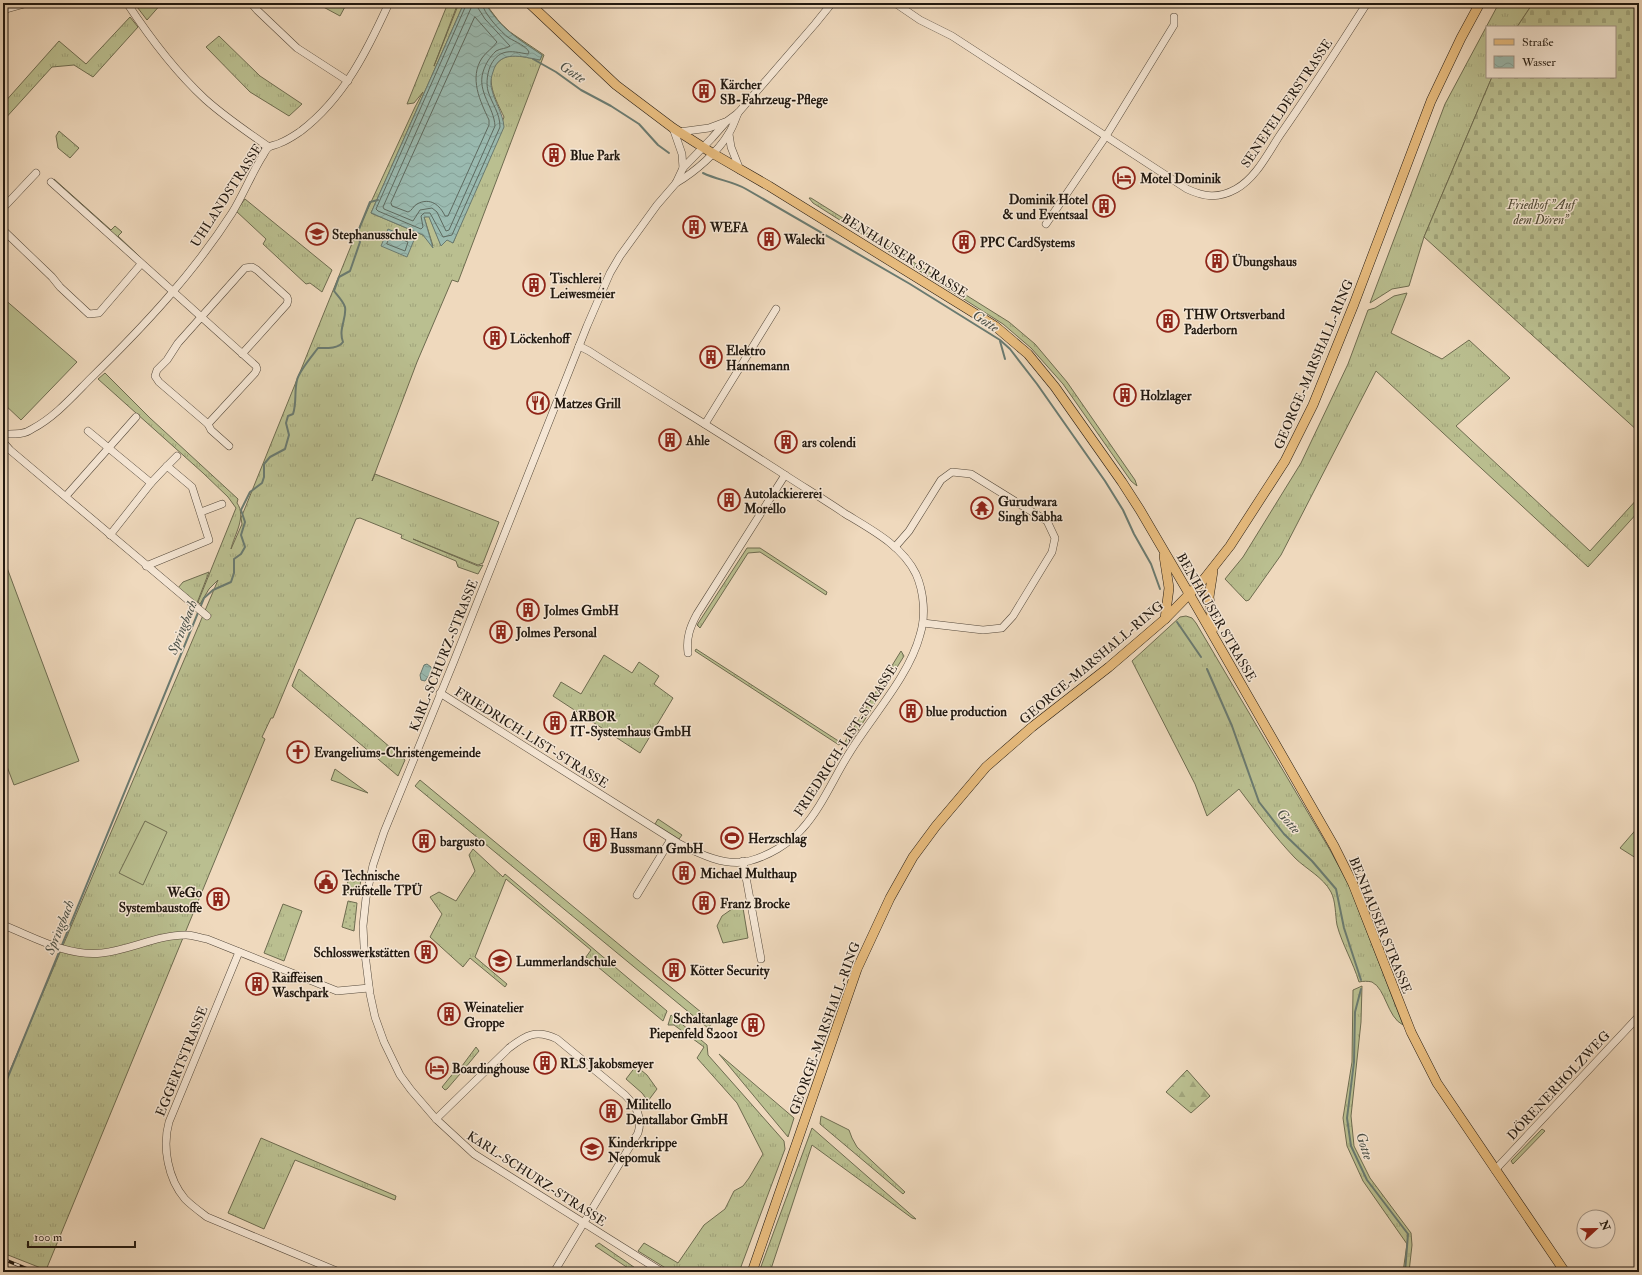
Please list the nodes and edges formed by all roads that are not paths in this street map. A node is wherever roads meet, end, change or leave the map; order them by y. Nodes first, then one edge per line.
1 (28, 3) edge
2 (127, 3) edge
3 (251, 3) edge
4 (389, 3) edge
5 (529, 3) edge
6 (832, 3) edge
7 (895, 3) edge
8 (1368, 3) edge
9 (1480, 3) edge
10 (3, 10) edge
11 (1174, 17) dead end
12 (348, 81) junction
13 (738, 113) junction
14 (726, 122) junction
15 (676, 130) junction
16 (729, 134) junction
17 (1106, 136) junction
18 (268, 147) junction
19 (703, 147) junction
20 (712, 153) junction
21 (683, 168) junction
22 (740, 170) junction
23 (36, 173) dead end
24 (51, 182) dead end
25 (676, 183) junction
26 (3, 208) edge
27 (1046, 224) dead end
28 (3, 230) edge
29 (141, 264) junction
30 (173, 293) junction
31 (776, 309) dead end
32 (201, 317) junction
33 (579, 346) junction
34 (242, 354) junction
35 (136, 417) dead end
36 (208, 424) junction
37 (705, 424) junction
38 (88, 431) dead end
39 (3, 434) edge
40 (3, 442) edge
41 (230, 446) dead end
42 (108, 448) junction
43 (177, 456) dead end
44 (167, 466) junction
45 (785, 475) junction
46 (151, 483) junction
47 (66, 496) junction
48 (222, 504) dead end
49 (201, 512) junction
50 (110, 535) junction
51 (895, 547) junction
52 (1162, 549) junction
53 (146, 566) junction
54 (1214, 568) junction
55 (1190, 594) junction
56 (202, 612) dead end
57 (1165, 619) junction
58 (923, 623) junction
59 (1215, 638) junction
60 (688, 653) dead end
61 (440, 693) junction
62 (671, 839) junction
63 (743, 861) junction
64 (638, 895) dead end
65 (3, 924) edge
66 (239, 952) junction
67 (761, 960) dead end
68 (369, 988) junction
69 (1639, 1016) edge
70 (436, 1120) junction
71 (1495, 1170) junction
72 (584, 1224) junction
73 (339, 1272) edge
74 (554, 1272) edge
75 (662, 1272) edge
76 (752, 1272) edge
77 (1565, 1272) edge

1 - 10 street
2 - 18 street
3 - 12 street
4 - 12 street, UHLANDSTRASSE
5 - 15 main road, BENHAUSER STRASSE
6 - 13 street
7 - 17 street, SENEFELDERSTRASSE
8 - 17 street, SENEFELDERSTRASSE
9 - 54 main road, GEORGE-MARSHALL-RING
11 - 17 street
12 - 18 street, UHLANDSTRASSE
13 - 14 street
13 - 16 street, KARL-SCHURZ-STRASSE
14 - 15 street
14 - 19 street, KARL-SCHURZ-STRASSE
15 - 19 main road, BENHAUSER STRASSE
15 - 21 street
16 - 20 street, KARL-SCHURZ-STRASSE
16 - 22 street
17 - 27 street
18 - 30 street, UHLANDSTRASSE
19 - 20 main road, BENHAUSER STRASSE
19 - 21 street, KARL-SCHURZ-STRASSE
20 - 22 main road, BENHAUSER STRASSE
20 - 25 street, KARL-SCHURZ-STRASSE
21 - 25 street, KARL-SCHURZ-STRASSE
22 - 52 main road, BENHAUSER STRASSE
23 - 26 street
24 - 29 street
25 - 33 street, KARL-SCHURZ-STRASSE
28 - 29 street
29 - 30 street
30 - 32 street
30 - 39 street, UHLANDSTRASSE
31 - 37 street
32 - 34 street
32 - 34 street
32 - 36 street
33 - 37 street, FRIEDRICH-LIST-STRASSE
33 - 61 street, KARL-SCHURZ-STRASSE
34 - 36 street
35 - 42 street
36 - 41 street
37 - 45 street, FRIEDRICH-LIST-STRASSE
38 - 42 street
40 - 47 street
42 - 46 street
42 - 47 street
43 - 44 street
44 - 46 street
44 - 49 street
45 - 51 street, FRIEDRICH-LIST-STRASSE
45 - 60 street
46 - 50 street
47 - 50 street
48 - 49 street
49 - 53 street
50 - 53 street
51 - 58 street, FRIEDRICH-LIST-STRASSE
51 - 58 street
52 - 55 main road, BENHAUSER STRASSE
52 - 57 main road
53 - 56 street
54 - 55 main road, GEORGE-MARSHALL-RING
54 - 59 main road
55 - 57 main road, GEORGE-MARSHALL-RING
55 - 59 main road, BENHAUSER STRASSE
57 - 76 main road, GEORGE-MARSHALL-RING
58 - 63 street, FRIEDRICH-LIST-STRASSE
59 - 71 main road, BENHAUSER STRASSE
61 - 62 street, FRIEDRICH-LIST-STRASSE
61 - 68 street, KARL-SCHURZ-STRASSE
62 - 63 street, FRIEDRICH-LIST-STRASSE
62 - 64 street
63 - 67 street
65 - 66 street
66 - 68 street
66 - 73 street, EGGERTSTRASSE
68 - 70 street, KARL-SCHURZ-STRASSE
69 - 71 street, DÖRENERHOLZWEG
70 - 72 street, KARL-SCHURZ-STRASSE
70 - 72 street
71 - 77 main road, BENHAUSER STRASSE
72 - 74 street
72 - 75 street, KARL-SCHURZ-STRASSE

